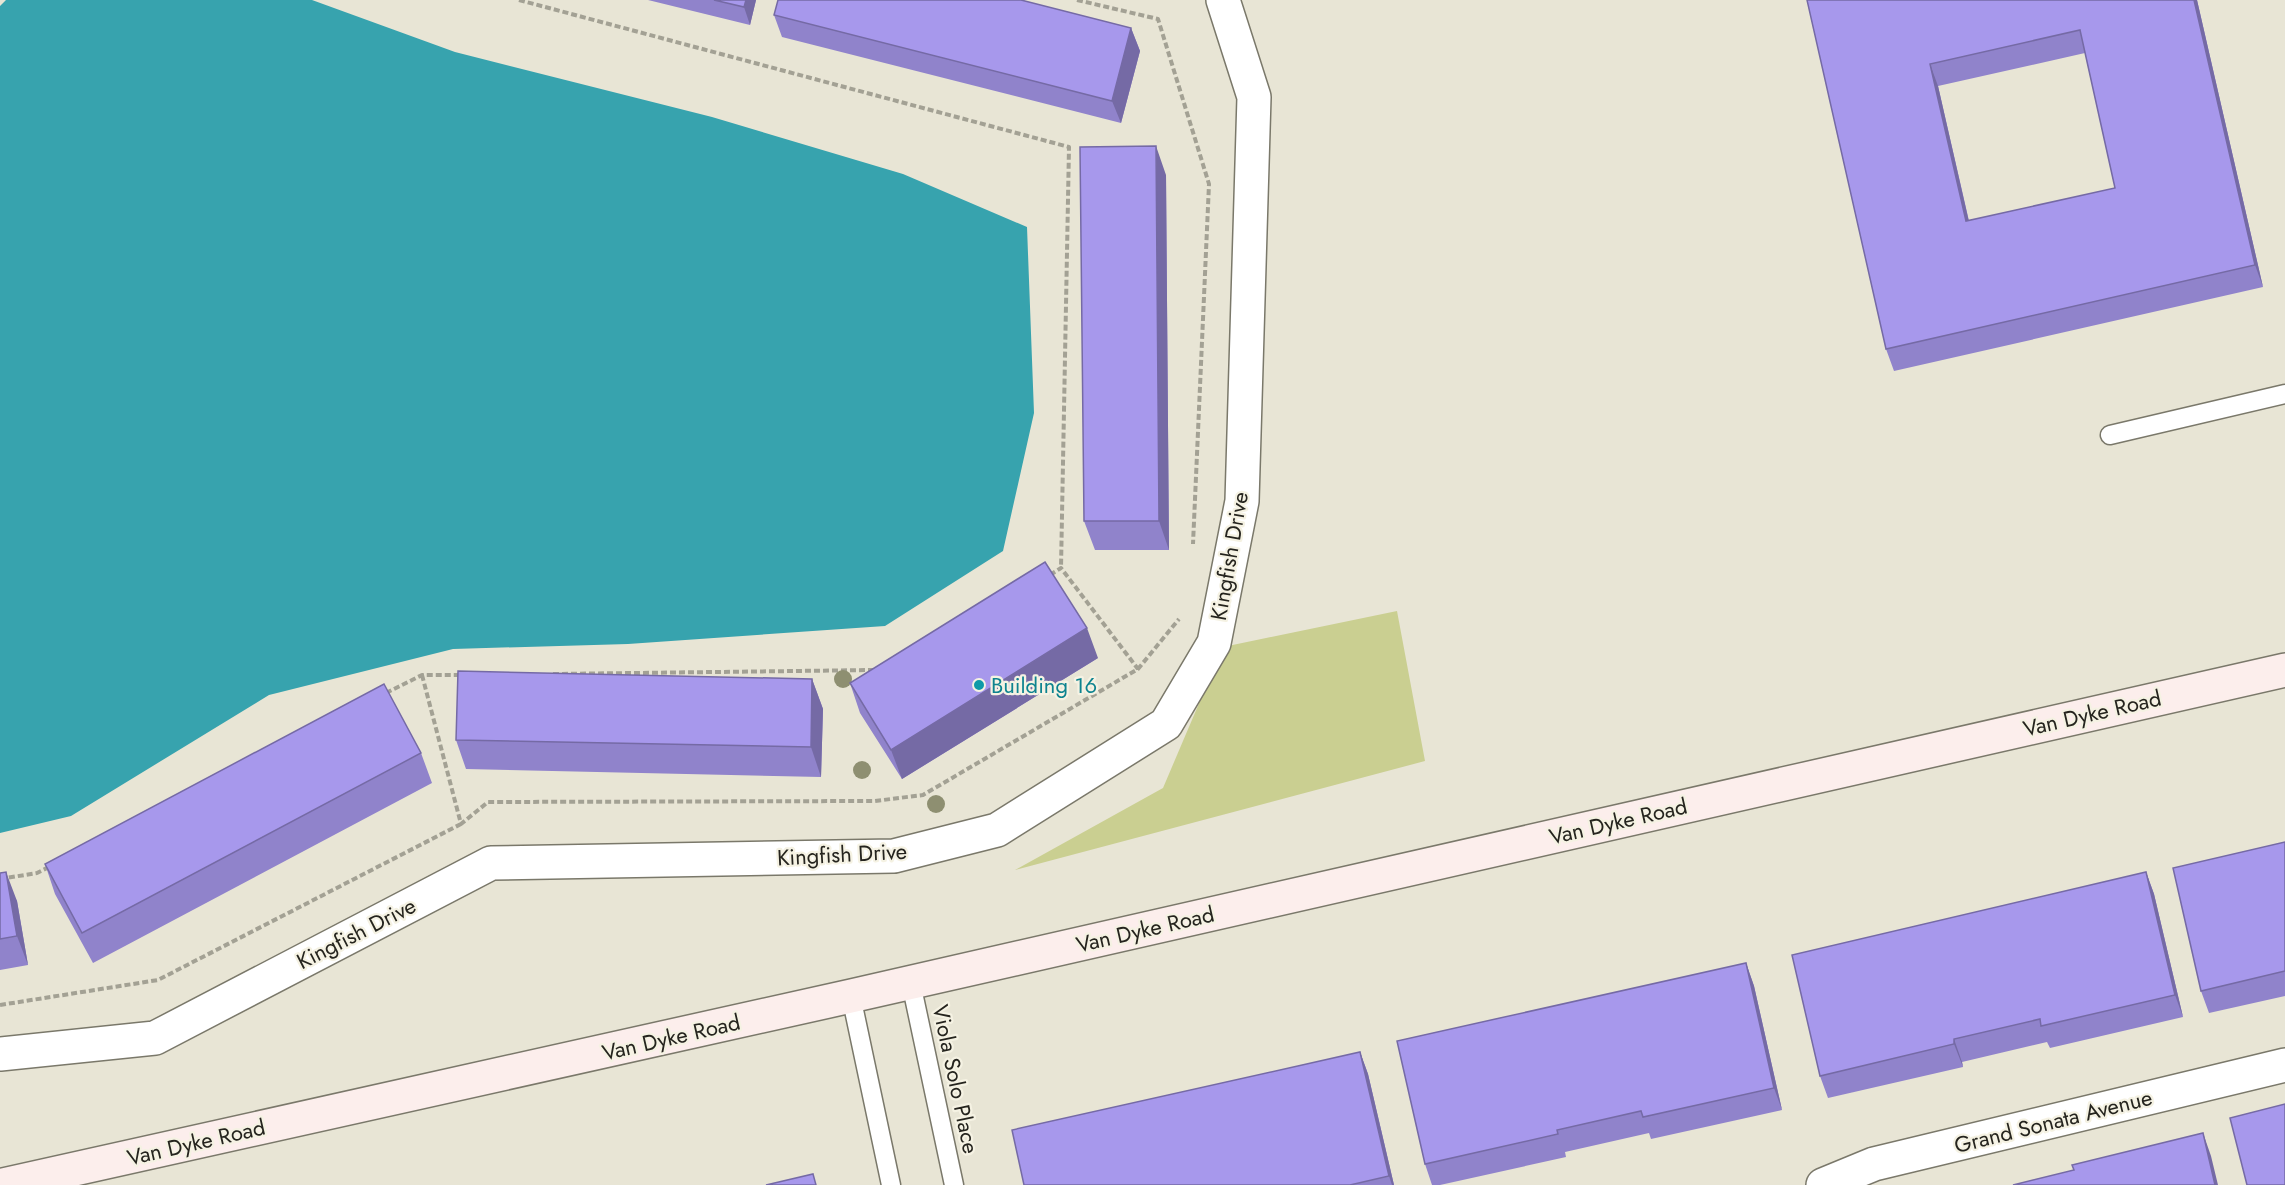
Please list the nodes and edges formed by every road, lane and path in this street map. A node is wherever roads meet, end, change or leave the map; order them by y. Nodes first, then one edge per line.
1 (519, 0) edge
2 (1077, 0) edge
3 (1223, 0) edge
4 (2285, 394) edge
5 (2110, 435) dead end
6 (1193, 547) dead end
7 (1061, 568) junction
8 (1041, 580) edge
9 (1183, 614) dead end
10 (1138, 669) junction
11 (879, 670) edge
12 (2285, 670) edge
13 (469, 674) edge
14 (551, 674) edge
15 (422, 675) junction
16 (380, 696) edge
17 (461, 824) junction
18 (58, 862) edge
19 (0, 879) edge
20 (910, 983) junction
21 (851, 996) junction
22 (0, 1005) edge
23 (0, 1054) edge
24 (2285, 1065) edge
25 (3, 1185) edge
26 (891, 1185) edge
27 (954, 1185) edge
28 (1823, 1185) edge

1 - 7 path
2 - 6 path
3 - 23 street, Kingfish Drive
4 - 5 lane
7 - 8 path
7 - 10 path
9 - 10 path
10 - 17 path
11 - 14 path
12 - 20 main road, Van Dyke Road
13 - 15 path
15 - 16 path
15 - 17 path
17 - 22 path
18 - 19 path
20 - 21 main road, Van Dyke Road
20 - 27 lane, Viola Solo Place
21 - 25 main road, Van Dyke Road
21 - 26 lane
24 - 28 street, Grand Sonata Avenue

